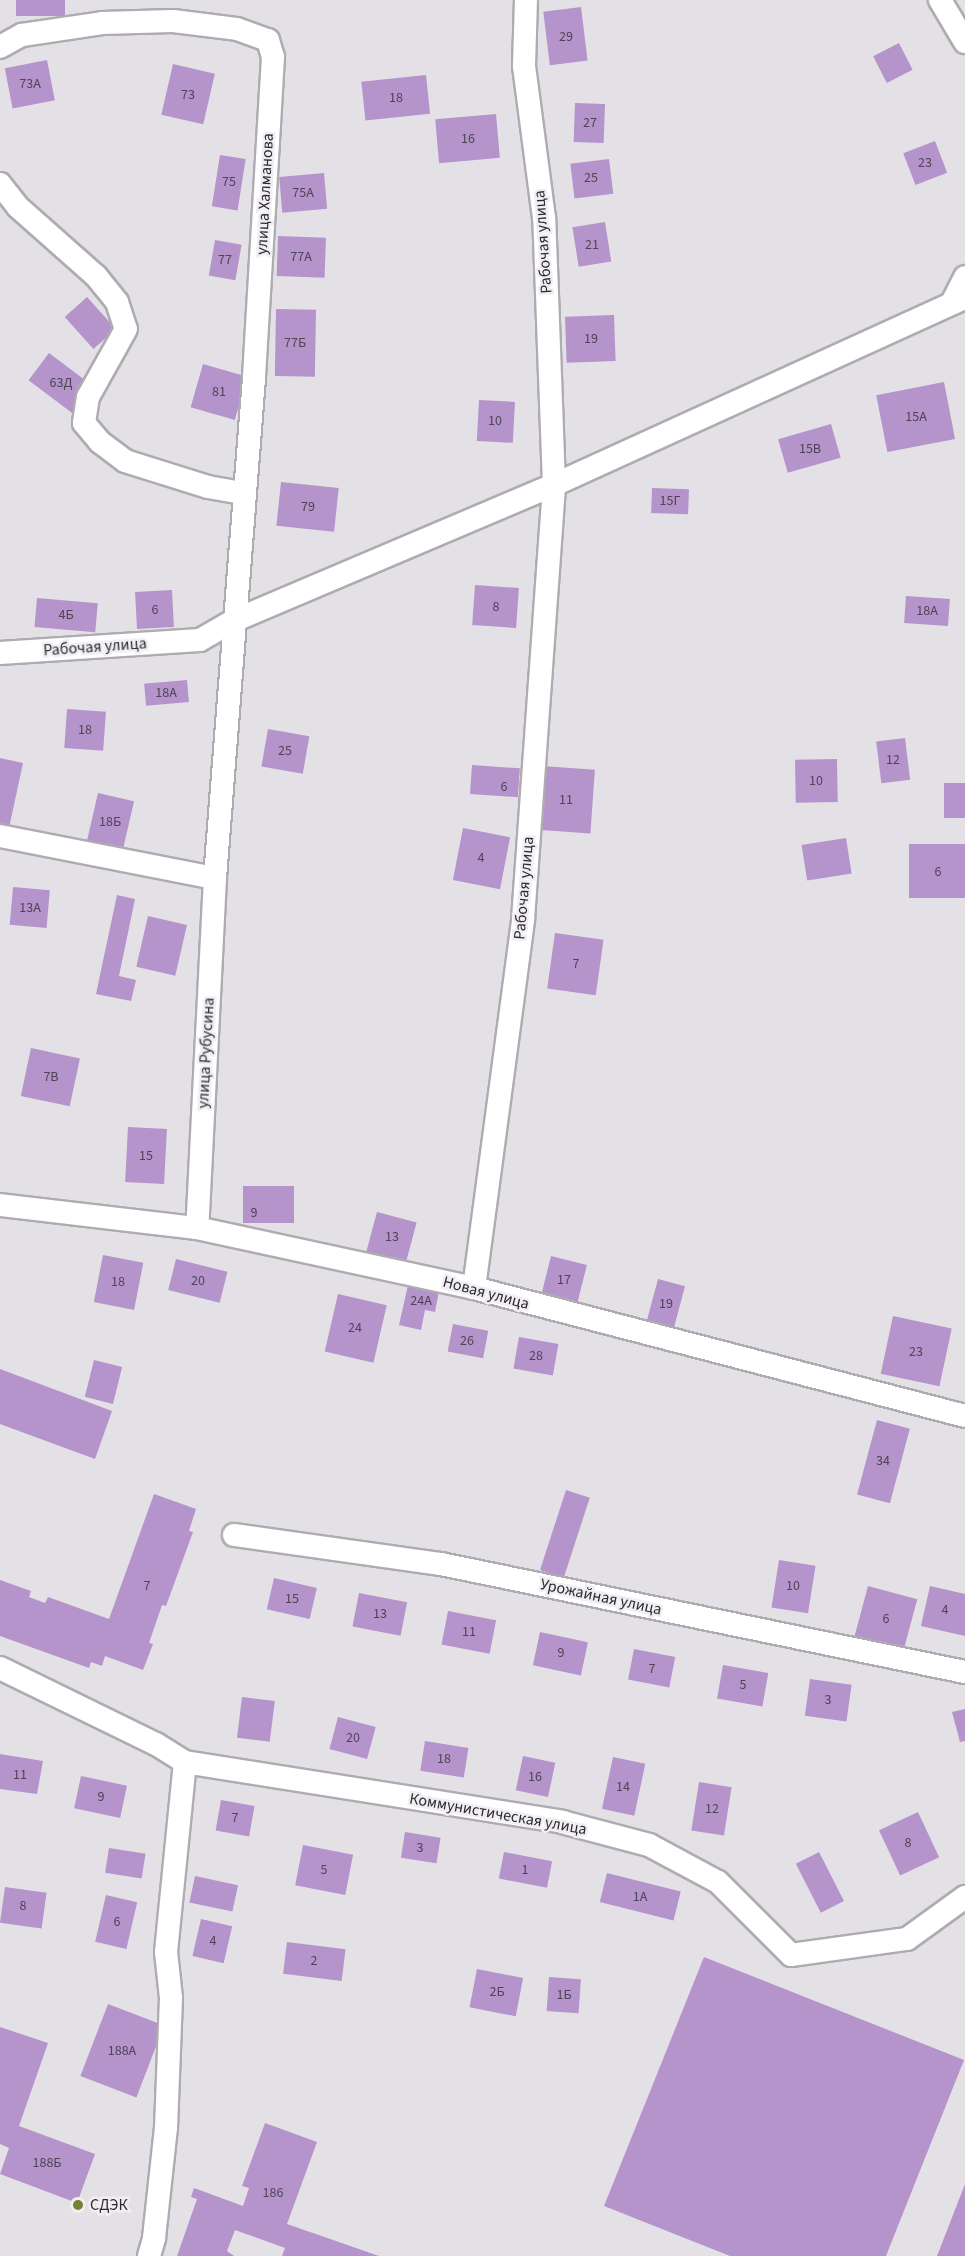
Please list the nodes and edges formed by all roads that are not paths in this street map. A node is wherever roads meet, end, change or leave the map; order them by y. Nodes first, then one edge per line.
1 (526, 0) edge
2 (940, 0) edge
3 (965, 42) edge
4 (0, 47) edge
5 (0, 183) edge
6 (965, 277) edge
7 (958, 301) edge
8 (554, 485) junction
9 (243, 493) junction
10 (233, 621) junction
11 (0, 653) edge
12 (0, 836) edge
13 (215, 878) junction
14 (0, 1205) edge
15 (197, 1228) junction
16 (474, 1288) junction
17 (965, 1416) edge
18 (234, 1535) dead end
19 (0, 1668) edge
20 (965, 1672) edge
21 (185, 1762) junction
22 (965, 1897) edge
23 (149, 2256) edge

1 - 8 street, Рабочая улица
2 - 3 street
4 - 9 street, улица Халманова
5 - 9 street
6 - 7 street
7 - 8 street, Рабочая улица
8 - 10 street, Рабочая улица
8 - 16 street, Рабочая улица
9 - 10 street, улица Халманова
10 - 11 street, Рабочая улица
10 - 13 street, улица Рубусина
12 - 13 street
13 - 15 street, улица Рубусина
14 - 15 street, Новая улица
15 - 16 street, Новая улица
16 - 17 street, Новая улица
18 - 20 street, Урожайная улица
19 - 21 street, Коммунистическая улица
21 - 22 street, Коммунистическая улица
21 - 23 street

